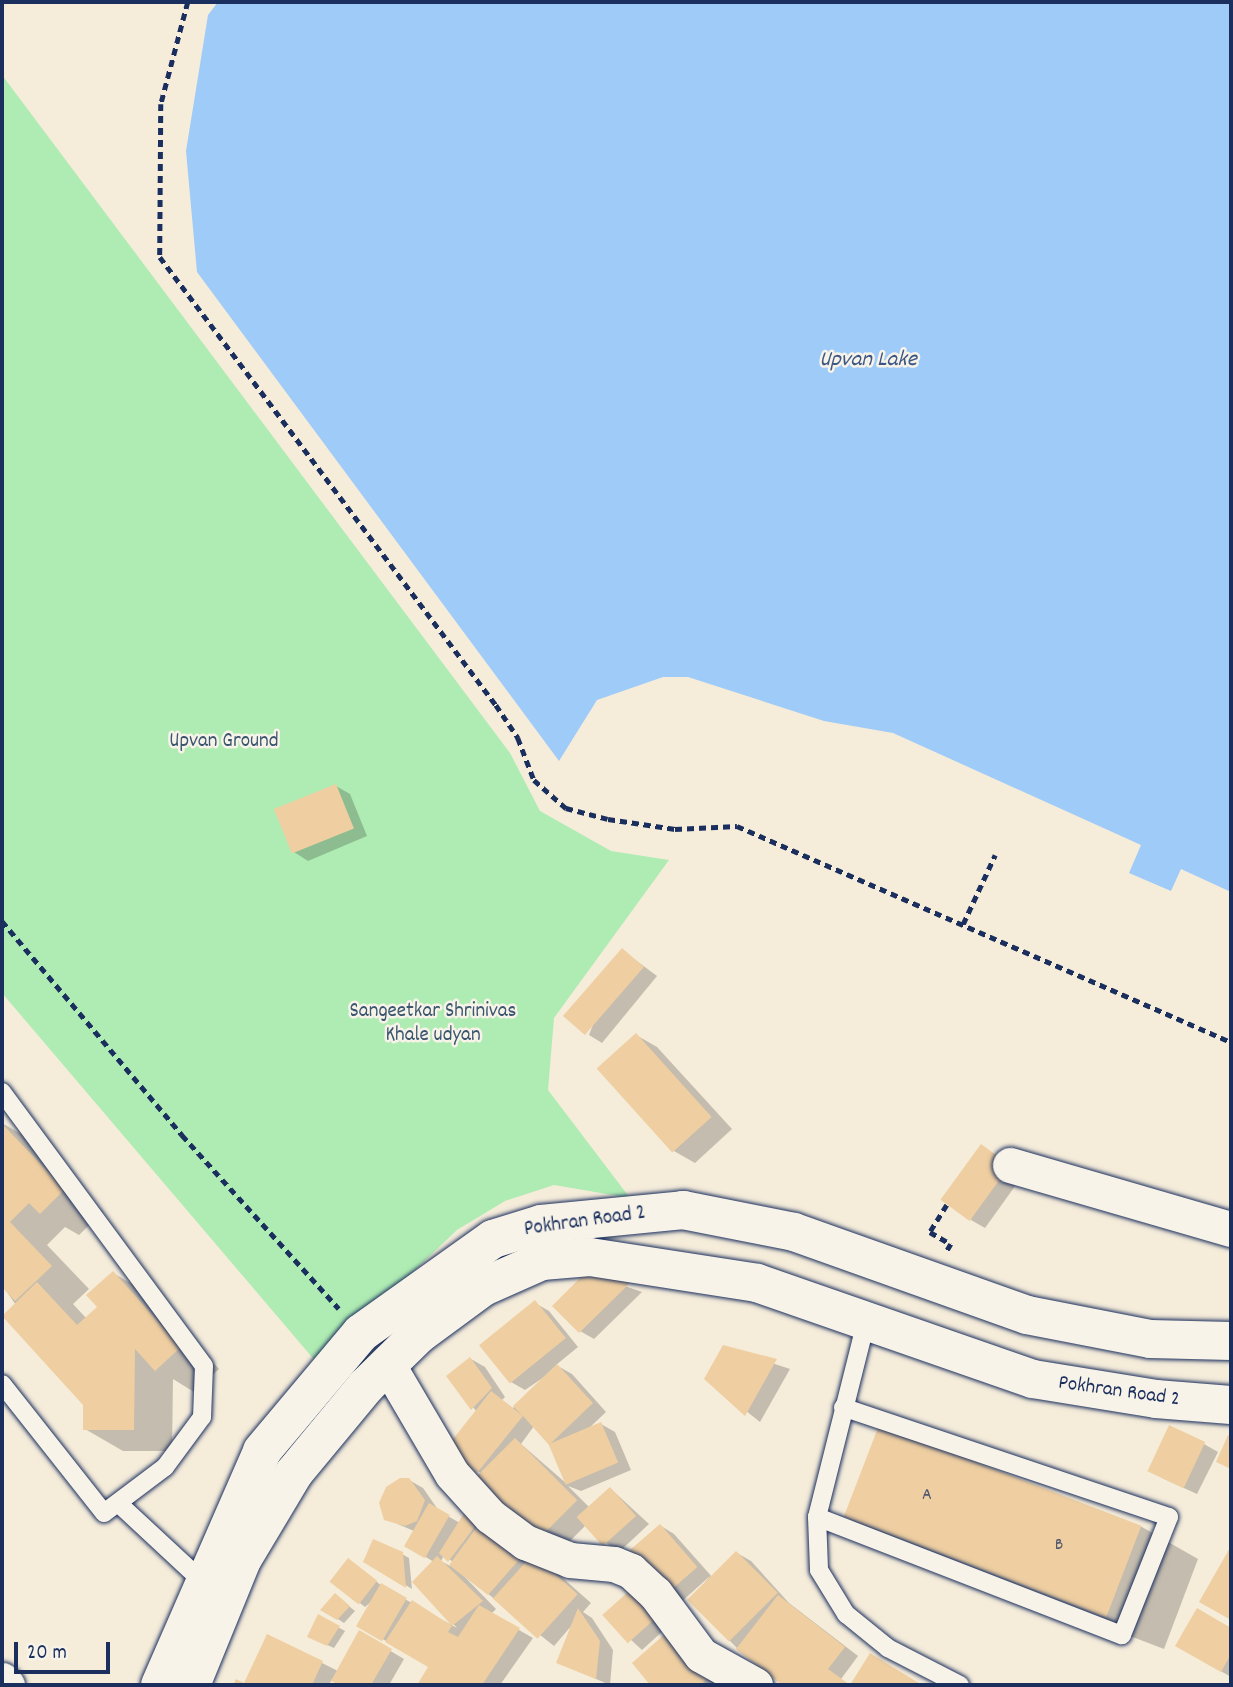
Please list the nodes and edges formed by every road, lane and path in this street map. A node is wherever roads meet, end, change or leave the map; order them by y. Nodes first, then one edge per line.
1 (188, 2) edge
2 (995, 855) dead end
3 (2, 921) edge
4 (963, 923) junction
5 (1231, 1042) edge
6 (2, 1091) edge
7 (1010, 1166) dead end
8 (947, 1205) dead end
9 (1231, 1228) edge
10 (951, 1244) dead end
11 (866, 1322) junction
12 (361, 1333) junction
13 (1231, 1341) edge
14 (388, 1365) junction
15 (2, 1384) edge
16 (1231, 1405) edge
17 (844, 1407) junction
18 (118, 1503) junction
19 (817, 1517) junction
20 (204, 1583) junction
21 (2, 1680) edge
22 (7, 1685) edge
23 (160, 1685) edge
24 (191, 1685) edge
25 (754, 1685) edge
26 (960, 1685) edge

1 - 4 path
2 - 4 path
3 - 12 path
4 - 5 path
6 - 18 lane
7 - 9 street
8 - 10 path
11 - 14 main road, Pokhran Road 2
11 - 16 main road, Pokhran Road 2
11 - 17 lane
12 - 13 main road, Pokhran Road 2
12 - 20 main road, Pokhran Road 2
14 - 24 main road, Pokhran Road 2
14 - 25 street
15 - 18 lane
17 - 19 lane
17 - 19 lane
18 - 20 lane
19 - 26 lane
20 - 23 main road, Pokhran Road 2
21 - 22 street

